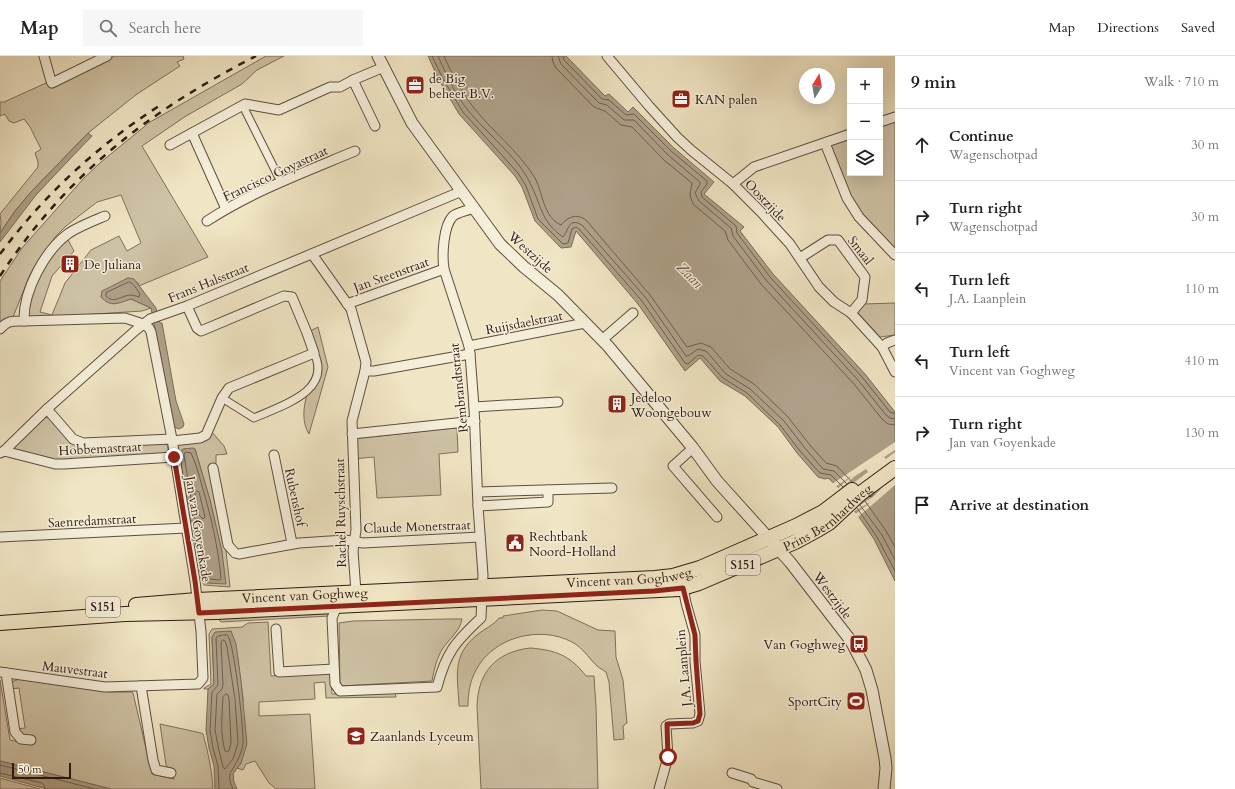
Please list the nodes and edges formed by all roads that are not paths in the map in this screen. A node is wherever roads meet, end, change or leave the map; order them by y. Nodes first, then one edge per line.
1 (44, 56) edge
2 (107, 56) edge
3 (378, 56) edge
4 (607, 56) edge
5 (384, 67) junction
6 (353, 80) junction
7 (243, 106) junction
8 (895, 117) edge
9 (883, 121) edge
10 (376, 126) dead end
11 (192, 133) junction
12 (847, 135) edge
13 (826, 143) junction
14 (170, 144) dead end
15 (355, 151) dead end
16 (281, 182) junction
17 (733, 184) junction
18 (462, 191) junction
19 (473, 208) junction
20 (226, 209) junction
21 (105, 216) dead end
22 (207, 222) dead end
23 (312, 254) junction
24 (895, 255) edge
25 (800, 258) junction
26 (444, 269) junction
27 (347, 304) junction
28 (187, 306) junction
29 (633, 313) dead end
30 (851, 313) junction
31 (24, 321) junction
32 (147, 321) junction
33 (585, 323) junction
34 (0, 329) edge
35 (602, 340) junction
36 (895, 340) edge
37 (882, 347) junction
38 (469, 350) junction
39 (314, 353) junction
40 (365, 371) junction
41 (895, 372) edge
42 (222, 398) junction
43 (558, 402) dead end
44 (474, 407) junction
45 (47, 409) junction
46 (475, 422) junction
47 (352, 434) junction
48 (172, 440) junction
49 (693, 448) junction
50 (2, 452) edge
51 (274, 455) dead end
52 (174, 457) junction
53 (895, 458) edge
54 (212, 468) dead end
55 (895, 468) edge
56 (612, 488) dead end
57 (548, 490) junction
58 (478, 492) junction
59 (478, 506) junction
60 (834, 511) junction
61 (716, 517) dead end
62 (186, 528) junction
63 (480, 537) junction
64 (0, 538) edge
65 (354, 541) junction
66 (292, 543) junction
67 (773, 544) junction
68 (681, 574) junction
69 (683, 588) junction
70 (356, 592) junction
71 (483, 593) junction
72 (198, 606) junction
73 (337, 606) junction
74 (0, 614) edge
75 (0, 622) edge
76 (276, 629) dead end
77 (334, 669) junction
78 (3, 672) edge
79 (198, 684) joint
80 (141, 686) junction
81 (31, 740) dead end
82 (171, 773) dead end
83 (732, 773) dead end
84 (752, 786) edge
85 (659, 789) edge
86 (777, 789) edge
87 (884, 789) edge

1 - 2 street
3 - 5 street, Westzijde
4 - 17 street, Oostzijde
5 - 6 street
5 - 18 street, Westzijde
6 - 7 street
6 - 10 street
7 - 11 street
7 - 16 street
8 - 9 street
11 - 14 street
11 - 20 street
12 - 13 street
13 - 17 street
13 - 24 street
15 - 16 street, Francisco Goyastraat
16 - 20 street, Francisco Goyastraat
17 - 25 street, Oostzijde
18 - 19 street, Westzijde
18 - 23 street, Frans Halsstraat
19 - 26 street, Rembrandtstraat
19 - 33 street, Westzijde
20 - 22 street, Francisco Goyastraat
21 - 31 street
23 - 27 street
23 - 28 street, Frans Halsstraat
25 - 30 street, Oostzijde
25 - 30 street, Smaal
26 - 27 street, Jan Steenstraat
26 - 38 street, Rembrandtstraat
27 - 40 street
28 - 32 street, Frans Halsstraat
28 - 39 street
29 - 35 street
30 - 37 street, Oostzijde
31 - 32 street
31 - 34 street
32 - 45 street, Frans Halsstraat
32 - 48 street, Jan van Goyenkade
33 - 35 street, Westzijde
33 - 38 street, Ruijsdaelstraat
35 - 49 street, Westzijde
36 - 37 street
37 - 41 street, Oostzijde
38 - 40 street, Ruijsdaelstraat
38 - 44 street, Rembrandtstraat
39 - 42 street
39 - 42 street
40 - 47 street, Rachel Ruyschstraat
42 - 48 street, Hobbemastraat
43 - 44 street
44 - 46 street, Rembrandtstraat
45 - 48 street, Hobbemastraat
45 - 50 street, Frans Halsstraat
46 - 47 street
46 - 58 street, Rembrandtstraat
47 - 65 street, Rachel Ruyschstraat
48 - 52 street, Jan van Goyenkade
49 - 61 street
49 - 67 street, Westzijde
50 - 52 street, Hobbemastraat
51 - 66 street, Rubenshof
52 - 62 street, Jan van Goyenkade
53 - 60 main road, Prins Bernhardweg / S151
54 - 66 street, Claude Monetstraat
55 - 60 main road, Prins Bernhardweg / S151
56 - 57 street
57 - 58 street
57 - 59 street
58 - 59 street, Rembrandtstraat
59 - 63 street, Rembrandtstraat
60 - 67 main road, Prins Bernhardweg / S151
62 - 64 street, Saenredamstraat
62 - 72 street, Jan van Goyenkade
63 - 65 street, Claude Monetstraat
63 - 71 street, Rembrandtstraat
65 - 66 street, Claude Monetstraat
65 - 70 street, Rachel Ruyschstraat
67 - 68 main road, Vincent van Goghweg / S151
67 - 69 main road, Vincent van Goghweg / S151
67 - 87 street, Westzijde
68 - 69 street, J.A. Laanplein
68 - 71 main road, Vincent van Goghweg / S151
69 - 71 main road, Vincent van Goghweg / S151
69 - 85 street, J.A. Laanplein
70 - 71 main road, Vincent van Goghweg / S151
70 - 72 main road, Vincent van Goghweg / S151
71 - 73 main road, Vincent van Goghweg / S151
71 - 77 street, Vincent van Goghweg
72 - 73 main road, Vincent van Goghweg / S151
72 - 74 main road, Vincent van Goghweg / S151
72 - 75 main road, Vincent van Goghweg / S151
72 - 79 street, Jan van Goyenkade
73 - 77 street, Vincent van Goghweg
76 - 77 street
78 - 80 street, Mauvestraat
78 - 81 street, Mauvestraat
79 - 80 street, Mauvestraat
80 - 82 street
83 - 84 street
84 - 86 street

